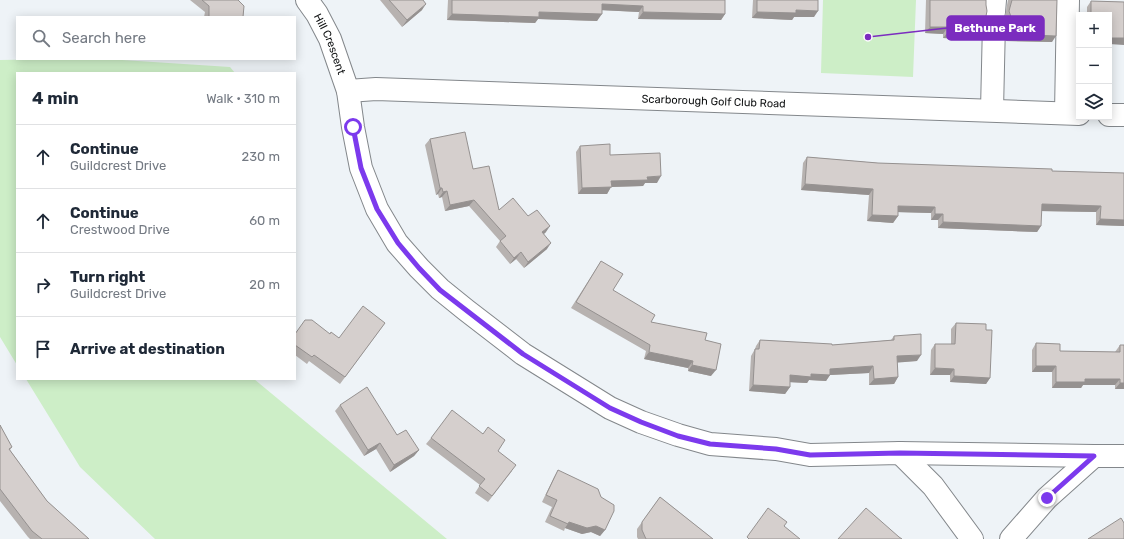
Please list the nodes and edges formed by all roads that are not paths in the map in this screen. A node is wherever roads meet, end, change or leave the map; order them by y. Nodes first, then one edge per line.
1 (307, 0) edge
2 (1068, 0) edge
3 (994, 12) edge
4 (348, 91) junction
5 (992, 110) junction
6 (1072, 114) edge
7 (1112, 115) edge
8 (1124, 115) edge
9 (900, 453) junction
10 (1094, 456) junction
11 (1124, 456) edge
12 (972, 539) edge
13 (1011, 539) edge

1 - 4 street, Hill Crescent
2 - 6 street
3 - 5 street
4 - 5 street, Scarborough Golf Club Road
4 - 9 street, Hill Crescent
5 - 6 street, Scarborough Golf Club Road
7 - 8 street
9 - 10 street, Hill Crescent
9 - 12 street
10 - 11 street, Hill Crescent
10 - 13 street

